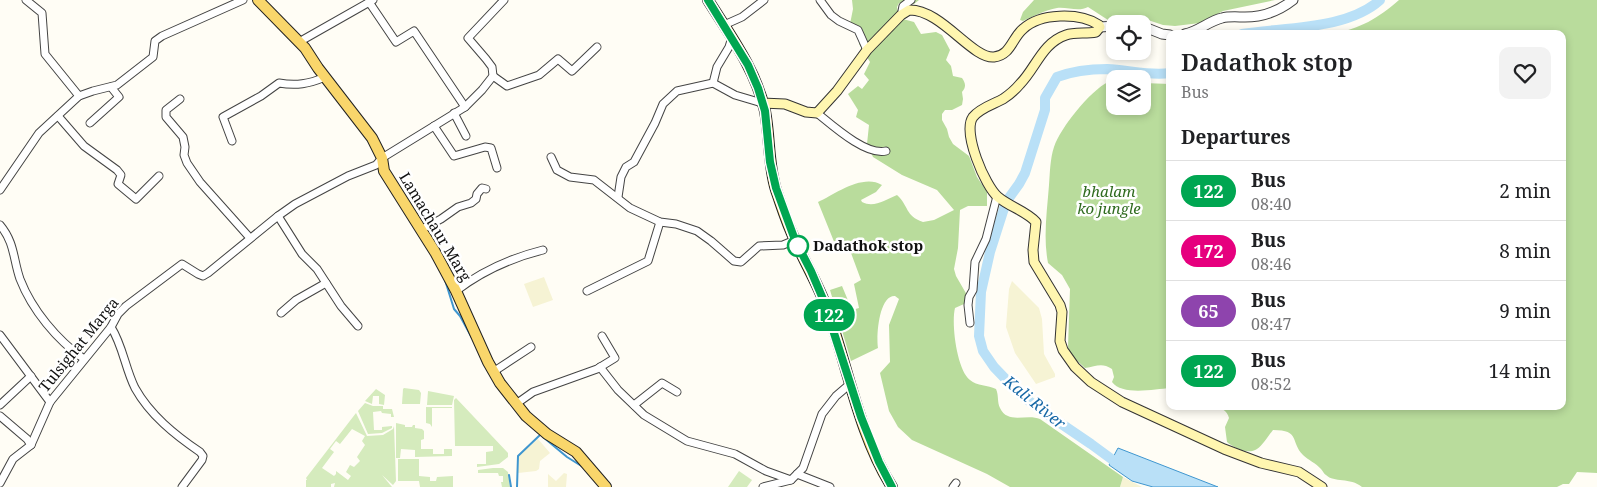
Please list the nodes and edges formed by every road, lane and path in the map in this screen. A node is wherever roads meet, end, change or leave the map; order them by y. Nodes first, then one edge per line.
1 (26, 0) edge
2 (242, 0) edge
3 (258, 0) edge
4 (504, 0) edge
5 (708, 0) edge
6 (764, 0) edge
7 (820, 0) edge
8 (911, 0) edge
9 (1293, 0) edge
10 (371, 1) edge
11 (904, 13) junction
12 (724, 25) junction
13 (1100, 27) junction
14 (1106, 27) edge
15 (1151, 30) edge
16 (1199, 30) edge
17 (1166, 34) edge
18 (732, 38) junction
19 (300, 42) junction
20 (597, 47) dead end
21 (867, 50) junction
22 (493, 76) junction
23 (325, 77) junction
24 (713, 83) junction
25 (111, 87) junction
26 (79, 96) junction
27 (180, 99) dead end
28 (762, 103) junction
29 (465, 106) junction
30 (454, 113) junction
31 (817, 113) junction
32 (58, 116) junction
33 (90, 123) dead end
34 (434, 126) junction
35 (466, 136) dead end
36 (232, 141) dead end
37 (886, 151) dead end
38 (551, 157) dead end
39 (382, 158) junction
40 (497, 168) dead end
41 (159, 176) dead end
42 (486, 188) dead end
43 (0, 190) edge
44 (618, 197) junction
45 (1000, 198) junction
46 (278, 216) junction
47 (660, 222) junction
48 (0, 226) edge
49 (422, 229) junction
50 (250, 238) junction
51 (795, 240) junction
52 (543, 250) dead end
53 (326, 283) junction
54 (587, 290) dead end
55 (456, 291) junction
56 (281, 313) dead end
57 (970, 323) dead end
58 (358, 326) dead end
59 (111, 327) junction
60 (0, 335) edge
61 (602, 336) dead end
62 (531, 348) dead end
63 (84, 359) junction
64 (600, 367) junction
65 (494, 372) junction
66 (31, 376) junction
67 (850, 384) junction
68 (677, 392) dead end
69 (50, 402) junction
70 (516, 404) junction
71 (0, 405) edge
72 (634, 405) junction
73 (0, 416) edge
74 (31, 446) junction
75 (797, 474) junction
76 (791, 480) junction
77 (0, 483) edge
78 (182, 487) edge
79 (606, 487) edge
80 (763, 487) edge
81 (830, 487) edge
82 (892, 487) edge
83 (1322, 487) edge

1 - 26 street
2 - 25 street
3 - 19 main road, Lamachaur Marg
4 - 22 street
5 - 12 main road
6 - 12 street
7 - 21 street
8 - 11 street
9 - 16 street
10 - 19 street
10 - 29 street
11 - 13 main road
11 - 21 main road
12 - 18 main road
13 - 14 street
13 - 45 main road
15 - 17 street
18 - 24 street
18 - 28 main road
19 - 23 main road, Lamachaur Marg
20 - 22 street
21 - 31 main road
22 - 29 street, Tulsighat Marga
23 - 36 street
23 - 39 main road, Lamachaur Marg
24 - 28 street
24 - 44 street
25 - 26 street
25 - 33 street
26 - 32 street
27 - 50 street
28 - 31 main road
28 - 51 main road
29 - 30 street, Tulsighat Marga
30 - 34 street, Tulsighat Marga
30 - 35 street
31 - 37 street
32 - 41 street
32 - 43 street
34 - 39 street, Tulsighat Marga
34 - 40 street
38 - 44 street
39 - 46 street, Tulsighat Marga
39 - 49 main road, Lamachaur Marg
42 - 49 street
44 - 47 street
45 - 57 street
45 - 83 main road
46 - 50 street, Tulsighat Marga
46 - 53 street
47 - 51 street
47 - 54 street
48 - 63 street
49 - 55 main road, Lamachaur Marg
50 - 59 street, Tulsighat Marga
51 - 67 main road
52 - 55 street
53 - 56 street
53 - 58 street
55 - 65 main road, Lamachaur Marg
59 - 63 street, Tulsighat Marga
59 - 78 street
60 - 66 street
61 - 64 street
62 - 65 street
63 - 69 street, Tulsighat Marga
64 - 70 street
64 - 72 street
65 - 70 main road, Lamachaur Marg
66 - 69 street
66 - 71 street
67 - 75 street
67 - 82 main road
68 - 72 street
69 - 74 street, Tulsighat Marga
70 - 79 main road, Lamachaur Marg
72 - 76 street
73 - 74 street
74 - 77 street, Tulsighat Marga
75 - 76 street
75 - 81 street
76 - 80 street

